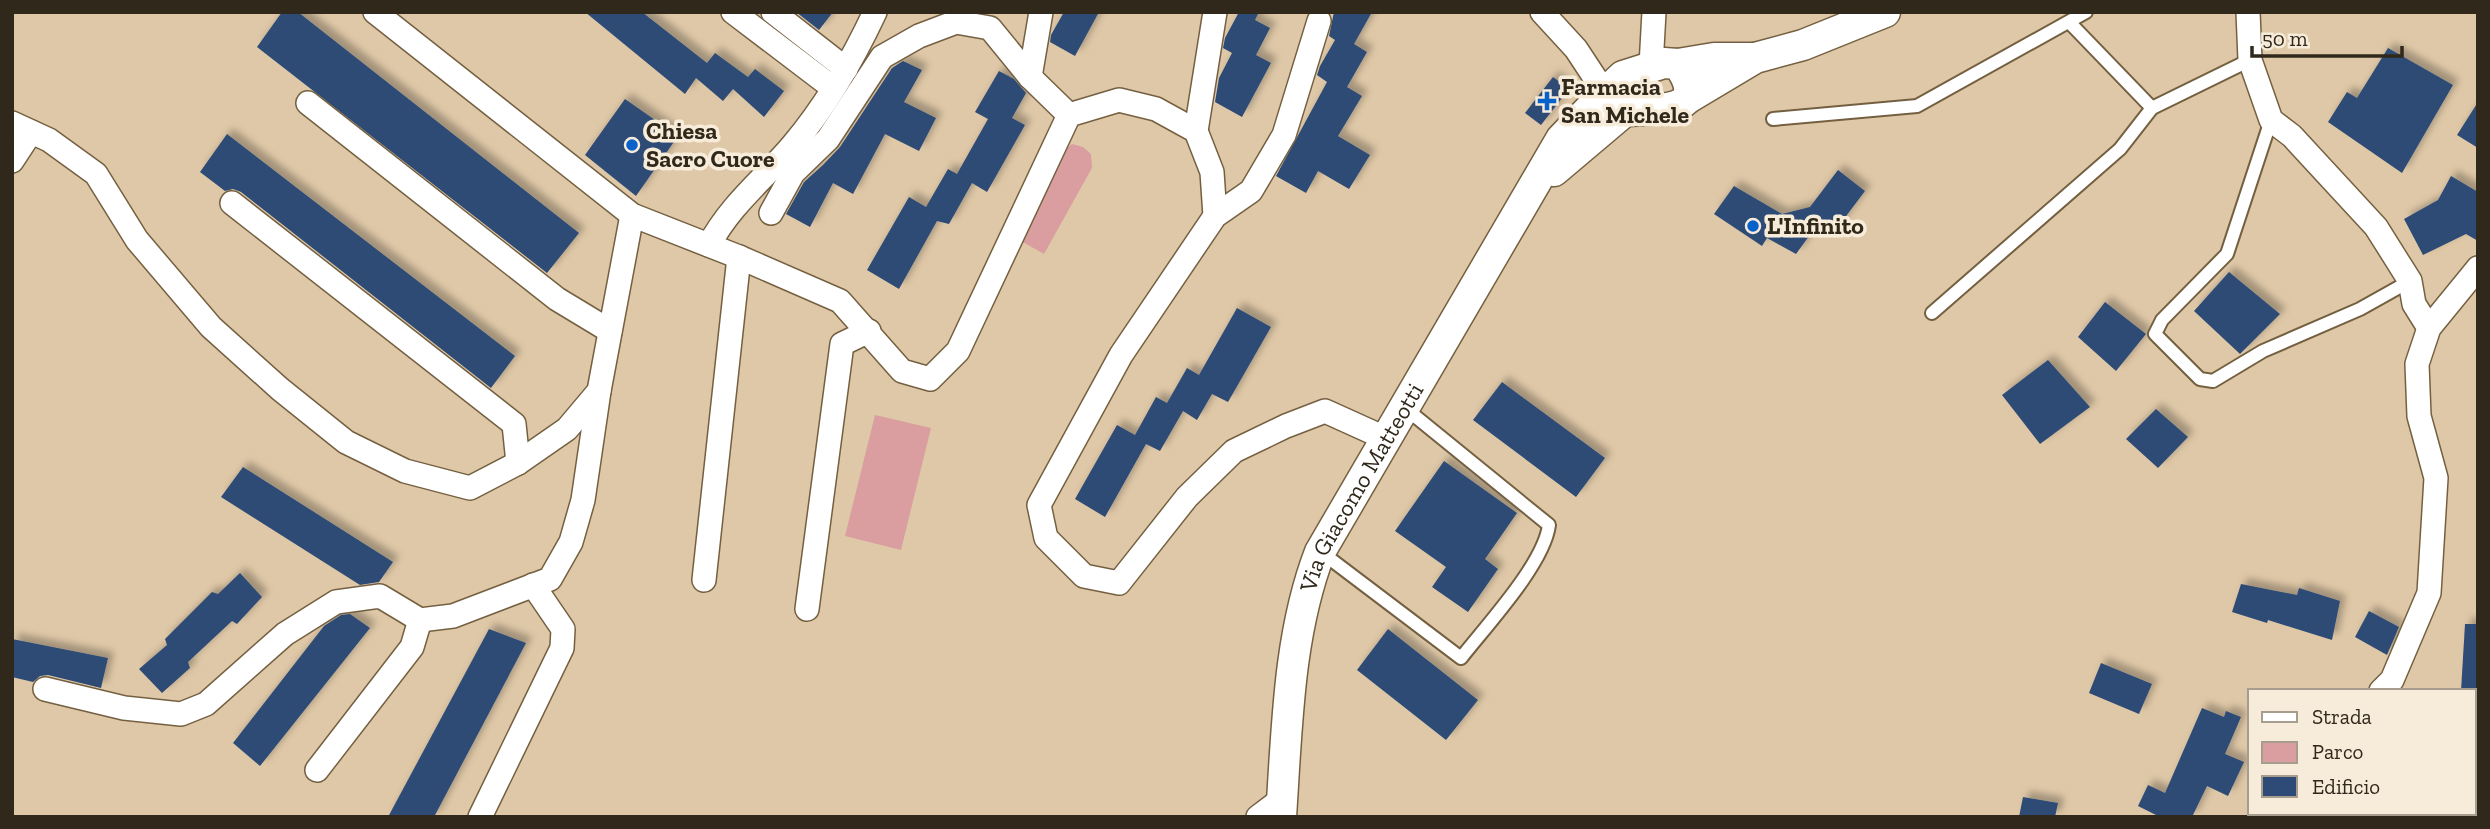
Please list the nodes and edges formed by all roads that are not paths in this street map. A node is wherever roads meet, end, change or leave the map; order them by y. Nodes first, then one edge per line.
1 (375, 12) edge
2 (733, 12) edge
3 (774, 12) edge
4 (875, 12) edge
5 (1041, 12) edge
6 (1215, 12) edge
7 (1542, 12) edge
8 (1654, 12) edge
9 (1885, 12) edge
10 (2086, 12) edge
11 (2248, 12) edge
12 (1319, 21) dead end
13 (2069, 22) junction
14 (1755, 58) junction
15 (2250, 60) junction
16 (1665, 65) junction
17 (1030, 77) junction
18 (840, 79) junction
19 (1617, 93) junction
20 (1688, 98) junction
21 (308, 103) dead end
22 (2152, 108) junction
23 (1069, 115) junction
24 (1773, 119) dead end
25 (2271, 120) junction
26 (22, 127) edge
27 (1196, 131) junction
28 (12, 161) edge
29 (232, 203) dead end
30 (771, 213) dead end
31 (632, 215) junction
32 (1214, 216) junction
33 (709, 245) junction
34 (739, 257) junction
35 (2478, 268) edge
36 (2410, 281) junction
37 (1932, 313) dead end
38 (2429, 328) junction
39 (610, 331) junction
40 (869, 331) junction
41 (599, 391) junction
42 (1405, 408) junction
43 (1387, 439) junction
44 (517, 463) junction
45 (1320, 552) junction
46 (705, 580) dead end
47 (533, 585) junction
48 (807, 608) dead end
49 (420, 620) junction
50 (45, 689) dead end
51 (2383, 689) edge
52 (317, 770) dead end
53 (1282, 807) edge
54 (480, 817) edge
55 (1258, 817) edge

1 - 31 street
2 - 18 street
3 - 18 street
4 - 18 street
5 - 17 street
6 - 27 street
7 - 19 street
8 - 16 street
9 - 14 street, Via Giacomo Matteotti
10 - 13 lane
11 - 15 street
12 - 32 street
13 - 22 lane
13 - 24 lane
14 - 16 street, Via Giacomo Matteotti
14 - 20 street, Via Giacomo Matteotti
15 - 22 lane
15 - 25 street
16 - 19 street, Via Giacomo Matteotti
16 - 20 street
17 - 23 street
17 - 30 street
18 - 33 street
19 - 20 street, Via Giacomo Matteotti
19 - 42 street, Via Giacomo Matteotti
21 - 39 street
22 - 37 lane
23 - 27 street
23 - 40 street
25 - 36 street
25 - 36 lane
26 - 28 street
26 - 44 street
27 - 32 street
29 - 44 street
31 - 33 street
31 - 39 street
32 - 43 street
33 - 34 street
34 - 40 street
34 - 46 street
35 - 38 street
36 - 38 street
38 - 51 street
39 - 41 street
40 - 48 street
41 - 44 street
41 - 47 street
42 - 43 street, Via Giacomo Matteotti
42 - 45 lane
43 - 45 street, Via Giacomo Matteotti
45 - 53 street, Via Giacomo Matteotti
47 - 49 street
47 - 54 street
49 - 50 street
49 - 52 street
53 - 55 street

